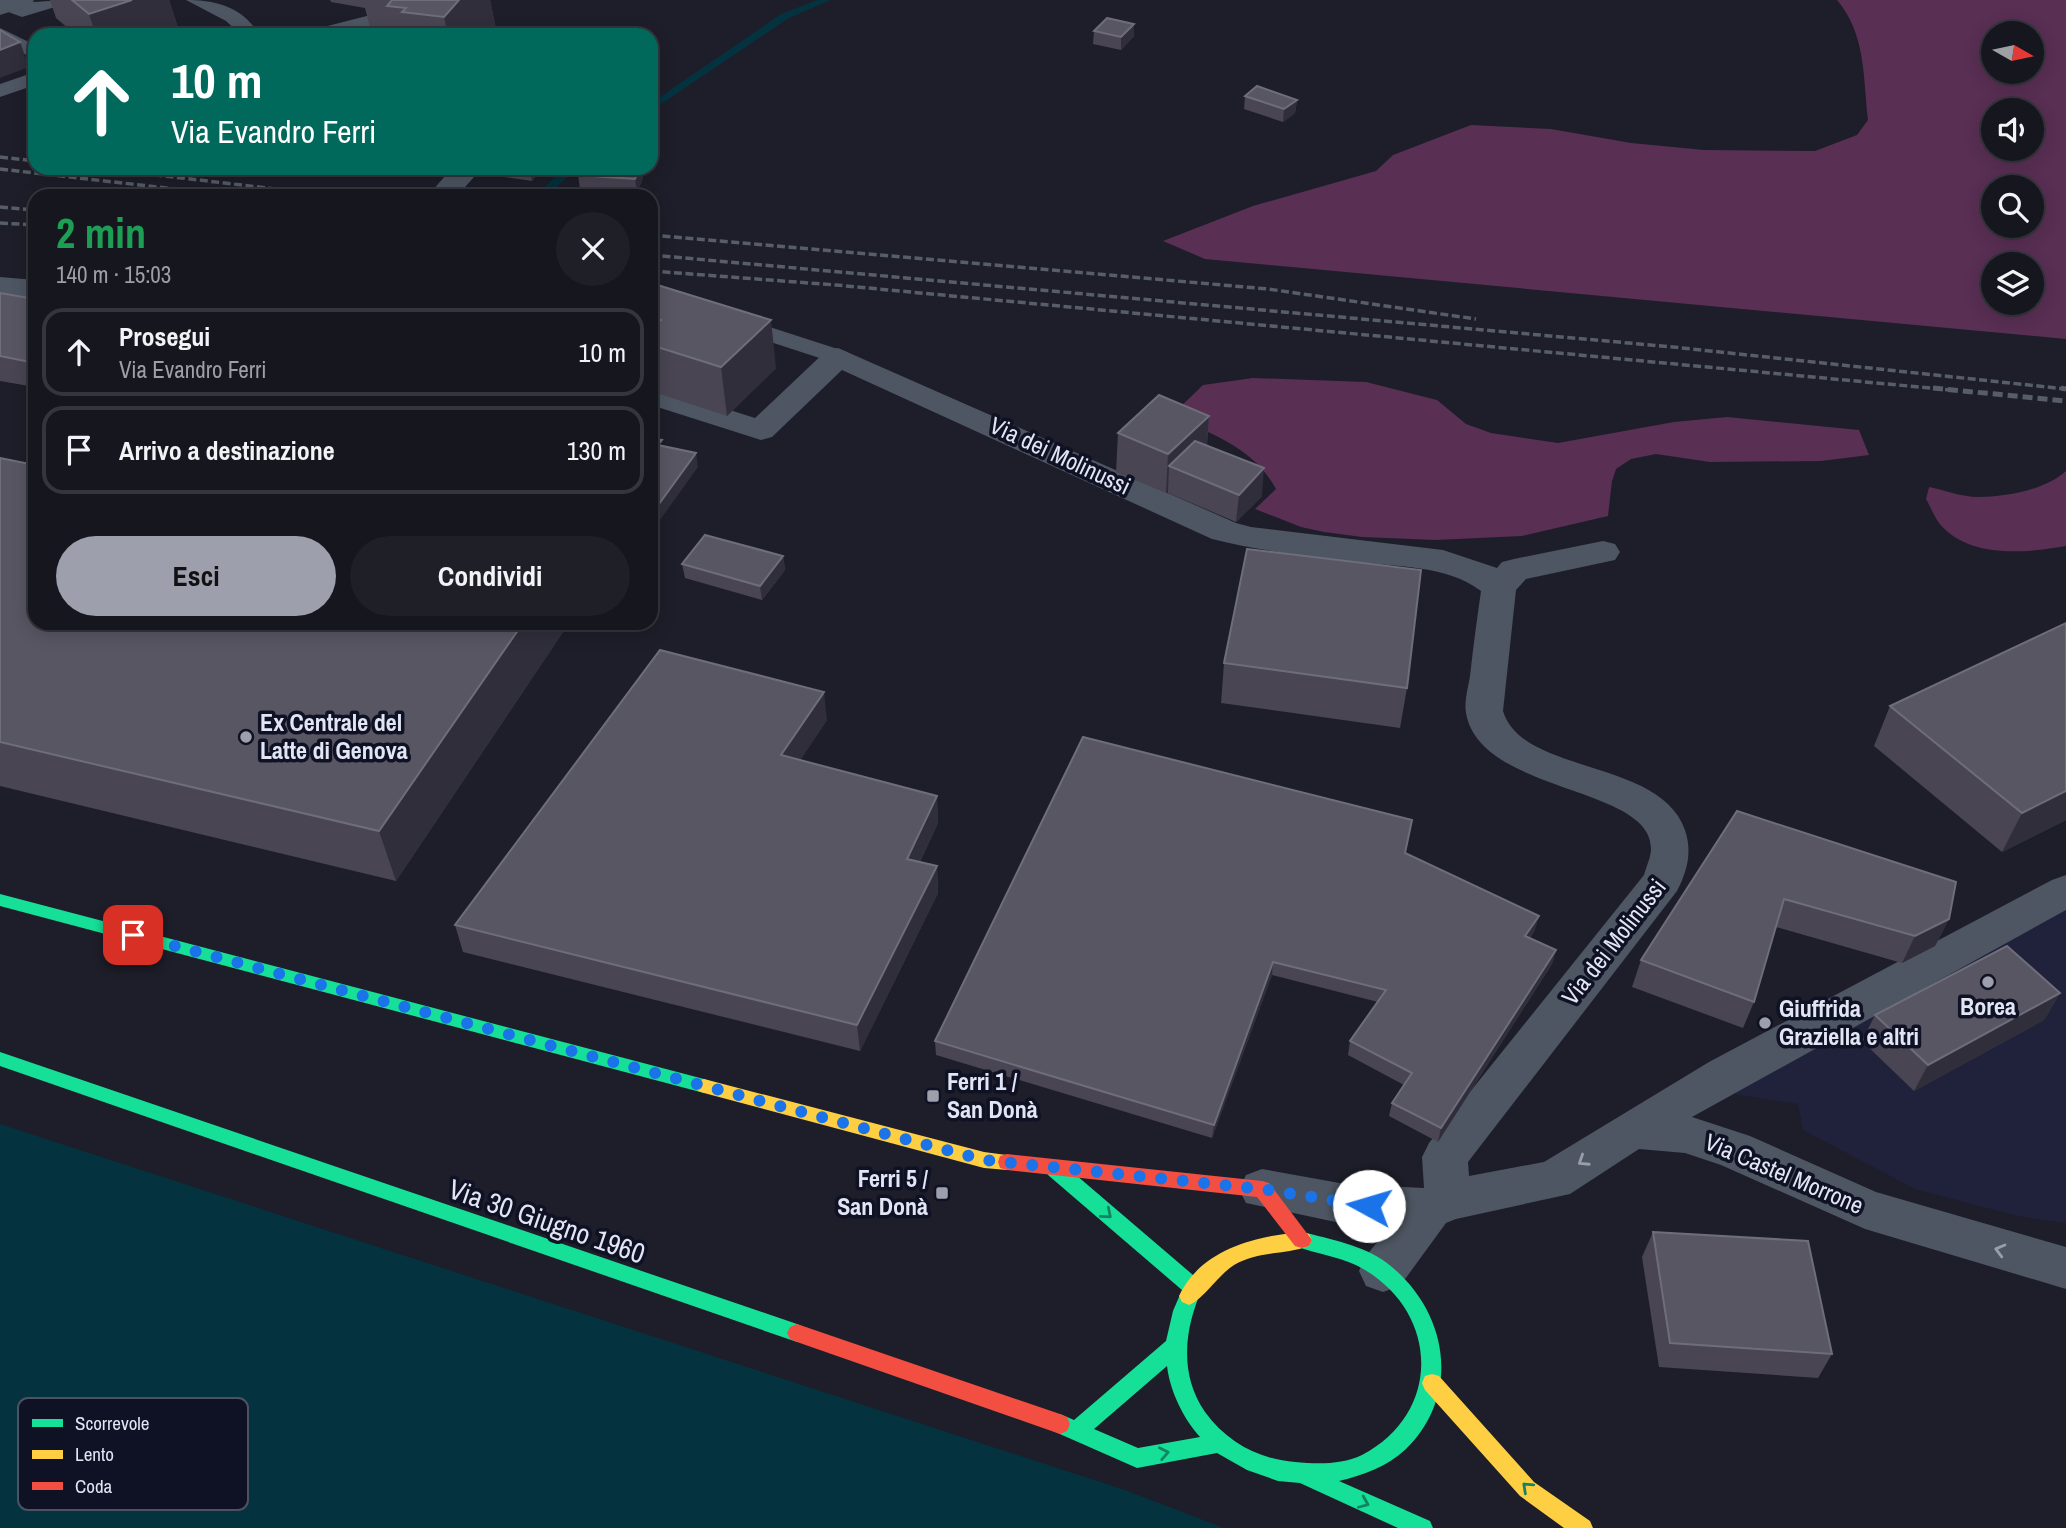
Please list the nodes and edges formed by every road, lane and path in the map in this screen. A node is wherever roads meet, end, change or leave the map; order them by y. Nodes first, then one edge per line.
1 (58, 0) edge
2 (196, 0) edge
3 (452, 0) edge
4 (10, 4) edge
5 (244, 27) dead end
6 (350, 28) edge
7 (0, 34) edge
8 (28, 49) edge
9 (28, 81) edge
10 (0, 92) edge
11 (461, 175) edge
12 (448, 189) edge
13 (0, 286) edge
14 (28, 288) edge
15 (736, 323) edge
16 (838, 357) junction
17 (658, 397) edge
18 (1603, 552) dead end
19 (1499, 587) junction
20 (2066, 891) edge
21 (0, 900) edge
22 (0, 1059) edge
23 (1633, 1129) junction
24 (1055, 1170) junction
25 (1262, 1189) junction
26 (1439, 1204) junction
27 (1302, 1240) junction
28 (2066, 1268) edge
29 (1383, 1271) junction
30 (1193, 1287) junction
31 (1173, 1348) junction
32 (1432, 1383) junction
33 (1078, 1430) junction
34 (1219, 1443) junction
35 (1306, 1478) junction
36 (1422, 1528) edge
37 (1581, 1528) edge

1 - 4 lane
2 - 5 lane
3 - 6 street
7 - 8 lane
9 - 10 lane
11 - 12 street
13 - 14 street
15 - 16 lane
16 - 17 street
16 - 19 street, Via dei Molinussi
18 - 19 street
19 - 26 street, Via dei Molinussi
20 - 23 street
21 - 24 main road
22 - 33 main road, Via 30 Giugno 1960
23 -> 26 street
28 -> 23 street, Via Castel Morrone
24 - 25 main road
24 -> 30 main road
25 - 26 street
25 - 27 main road
26 - 29 street
27 - 29 main road
27 - 30 main road
29 - 32 main road
30 - 31 main road
31 - 33 main road
31 - 34 main road
32 - 35 main road
37 -> 32 main road
33 -> 34 main road, Via 30 Giugno 1960
34 - 35 main road
35 -> 36 main road

